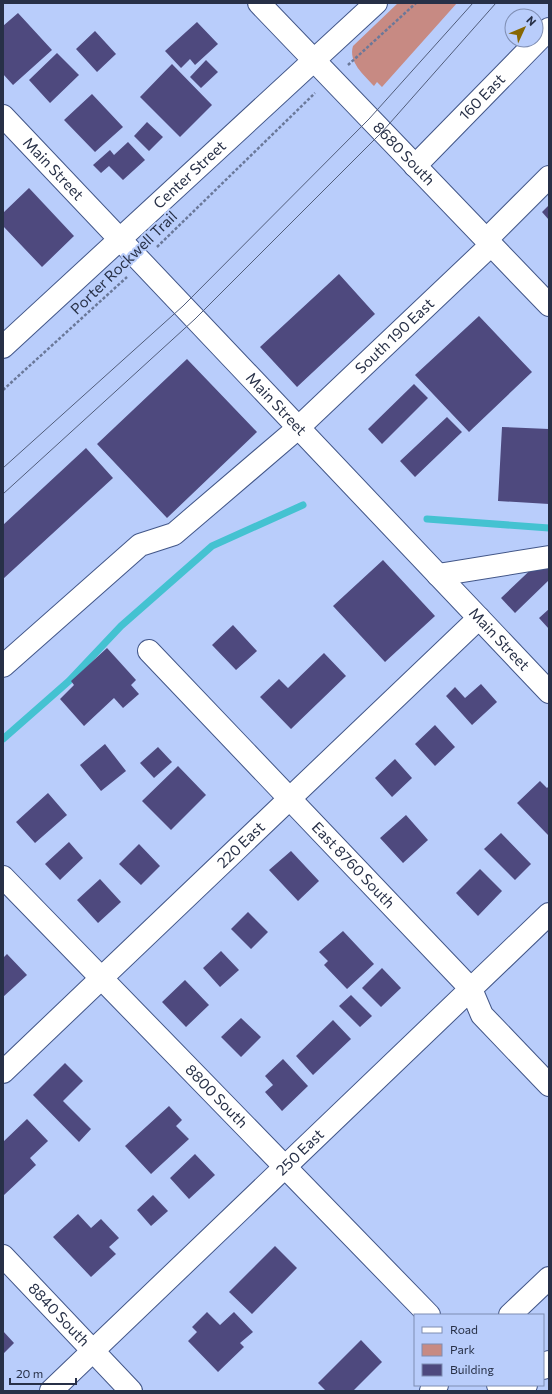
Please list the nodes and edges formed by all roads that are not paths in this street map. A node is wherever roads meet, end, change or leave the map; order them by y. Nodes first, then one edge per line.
1 (259, 3) edge
2 (376, 3) edge
3 (549, 29) edge
4 (314, 61) junction
5 (3, 116) edge
6 (415, 166) junction
7 (549, 177) edge
8 (120, 240) junction
9 (489, 242) junction
10 (544, 292) edge
11 (3, 347) edge
12 (298, 428) junction
13 (549, 557) edge
14 (438, 575) junction
15 (479, 618) junction
16 (149, 651) dead end
17 (3, 666) edge
18 (549, 692) edge
19 (291, 800) junction
20 (3, 877) edge
21 (549, 914) edge
22 (101, 979) junction
23 (471, 988) junction
24 (3, 1072) edge
25 (549, 1085) edge
26 (285, 1168) junction
27 (3, 1256) edge
28 (549, 1278) edge
29 (428, 1314) edge
30 (511, 1314) edge
31 (92, 1351) junction
32 (51, 1391) edge
33 (131, 1391) edge

1 - 4 street, 8680 South
2 - 4 street, Center Street
3 - 6 street, 160 East
4 - 6 street, 8680 South
4 - 8 street, Center Street
5 - 8 street, Main Street
6 - 9 street, 8680 South
7 - 9 street, South 190 East
8 - 11 street, Center Street
8 - 12 street, Main Street
9 - 10 street, 8680 South
9 - 12 street, South 190 East
12 - 14 street, Main Street
12 - 17 street, South 190 East
13 - 14 street
14 - 15 street, Main Street
15 - 18 street, Main Street
15 - 19 street, 220 East
16 - 19 street, East 8760 South
19 - 22 street, 220 East
19 - 23 street, East 8760 South
20 - 22 street, 8800 South
21 - 23 street, 250 East
22 - 24 street, 220 East
22 - 26 street, 8800 South
23 - 25 street, East 8760 South
23 - 26 street, 250 East
26 - 29 street, 8800 South
26 - 31 street, 250 East
27 - 31 street, 8840 South
28 - 30 street
31 - 32 street, 250 East
31 - 33 street, 8840 South

